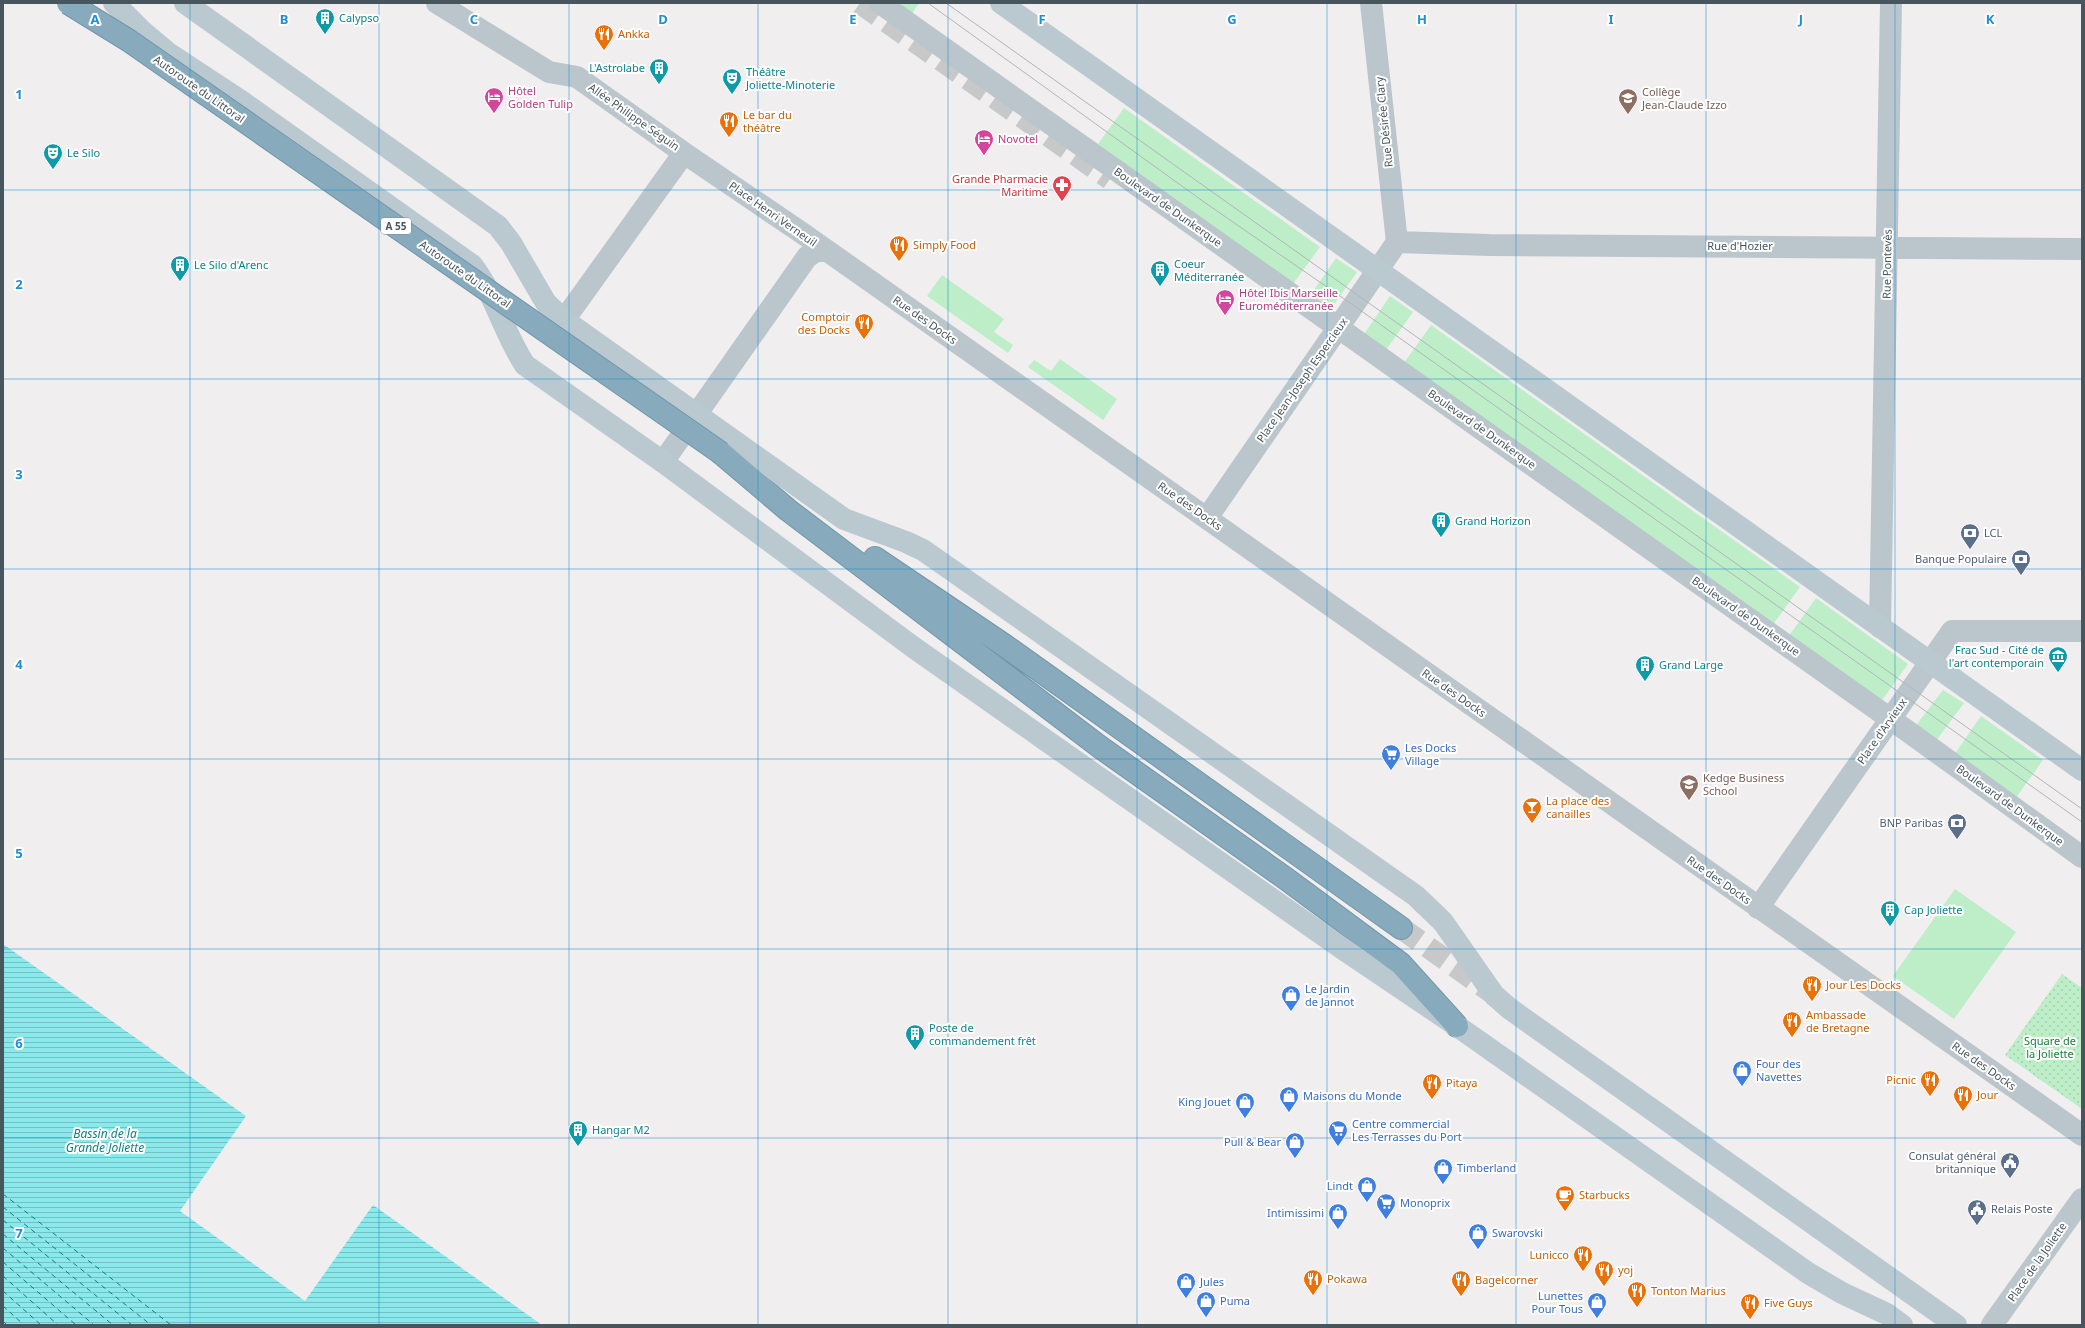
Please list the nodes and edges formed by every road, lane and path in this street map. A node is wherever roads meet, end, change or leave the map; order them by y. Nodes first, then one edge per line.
1 (68, 3) edge
2 (114, 3) edge
3 (185, 3) edge
4 (437, 3) edge
5 (880, 3) edge
6 (1001, 3) edge
7 (1371, 3) edge
8 (1890, 3) edge
9 (684, 153) junction
10 (1397, 242) junction
11 (1888, 247) junction
12 (2082, 249) edge
13 (826, 251) junction
14 (1378, 270) junction
15 (564, 320) junction
16 (1338, 328) junction
17 (696, 415) junction
18 (721, 453) junction
19 (663, 462) junction
20 (1207, 518) junction
21 (1880, 627) junction
22 (2082, 631) edge
23 (1930, 662) junction
24 (1891, 719) junction
25 (2082, 770) edge
26 (2082, 857) edge
27 (1758, 908) junction
28 (1401, 928) tunnel mouth
29 (1457, 1026) junction
30 (2082, 1135) edge
31 (2082, 1199) edge
32 (1902, 1325) edge
33 (1956, 1325) edge
34 (1992, 1325) edge

1 - 18 highway, Autoroute du Littoral / A 55, bridge
2 - 19 street
3 - 15 street
4 - 9 street, Allée Philippe Séguin
5 - 16 street, Boulevard de Dunkerque
6 - 14 street
7 - 10 street, Rue Désirée Clary
8 - 11 street, Rue Pontevès
9 - 13 street, Place Henri Verneuil
9 - 15 street
10 - 11 street, Rue d'Hozier
10 - 14 street, Place Jean-Joseph Espercieux
11 - 12 street, Rue d'Hozier
11 - 21 street, Rue Pontevès
13 - 17 street, Place Henri Verneuil
13 - 20 street, Rue des Docks
14 - 16 street, Place Jean-Joseph Espercieux
14 - 21 street
15 - 17 street
16 - 20 street, Place Jean-Joseph Espercieux
16 - 24 street, Boulevard de Dunkerque
17 - 19 street, Place Henri Verneuil
17 - 33 street
18 - 28 highway
18 - 29 highway
19 - 29 street
20 - 27 street, Rue des Docks
21 - 23 street
22 - 23 street, Place d'Arvieux
23 - 24 street, Place d'Arvieux
23 - 25 street
24 - 26 street, Boulevard de Dunkerque
24 - 27 street, Place d'Arvieux
27 - 30 street, Rue des Docks
29 - 32 street
31 - 34 street, Place de la Joliette

